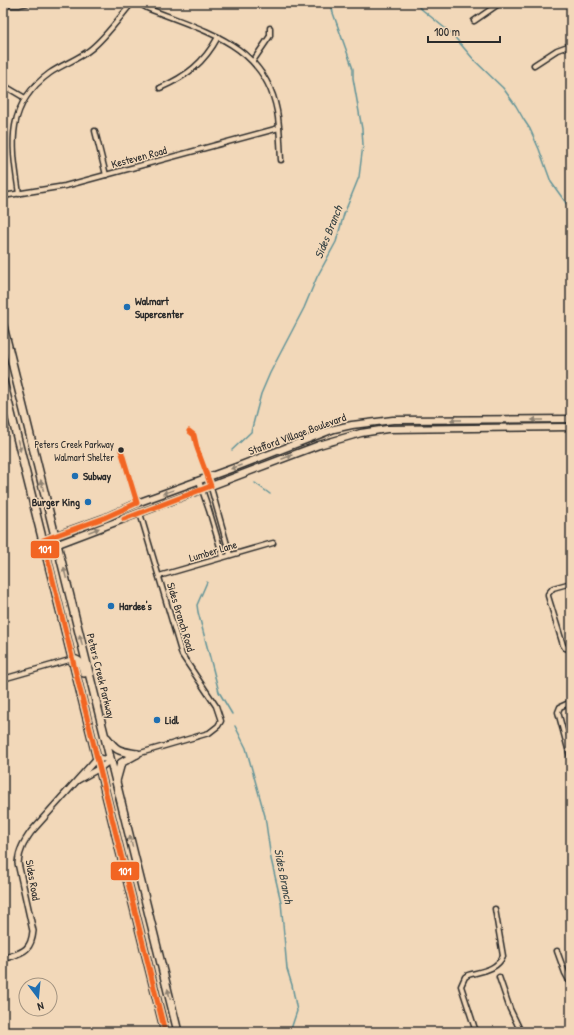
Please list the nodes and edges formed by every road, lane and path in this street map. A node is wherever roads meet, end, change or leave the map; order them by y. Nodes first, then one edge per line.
1 (27, 3) edge
2 (132, 3) edge
3 (139, 3) edge
4 (500, 3) edge
5 (3, 5) edge
6 (474, 21) dead end
7 (270, 28) dead end
8 (218, 37) junction
9 (571, 45) edge
10 (253, 61) junction
11 (534, 65) dead end
12 (3, 85) edge
13 (160, 88) dead end
14 (25, 98) junction
15 (279, 128) junction
16 (95, 131) dead end
17 (281, 160) dead end
18 (106, 175) junction
19 (19, 194) junction
20 (3, 196) edge
21 (3, 326) edge
22 (3, 381) edge
23 (5, 400) edge
24 (571, 419) edge
25 (571, 427) edge
26 (121, 450) dead end
27 (208, 477) junction
28 (199, 481) junction
29 (211, 486) junction
30 (202, 490) junction
31 (137, 503) junction
32 (140, 513) junction
33 (221, 521) junction
34 (213, 523) junction
35 (55, 536) junction
36 (43, 540) junction
37 (273, 543) dead end
38 (58, 544) junction
39 (45, 548) junction
40 (230, 555) junction
41 (223, 557) junction
42 (159, 576) junction
43 (571, 583) edge
44 (571, 649) edge
45 (72, 659) junction
46 (3, 679) edge
47 (571, 702) edge
48 (99, 712) junction
49 (105, 736) junction
50 (137, 754) junction
51 (97, 758) junction
52 (111, 760) junction
53 (571, 760) edge
54 (100, 768) junction
55 (116, 781) junction
56 (75, 782) junction
57 (495, 910) dead end
58 (557, 951) dead end
59 (3, 959) edge
60 (499, 978) dead end
61 (571, 984) edge
62 (165, 1032) edge
63 (178, 1032) edge
64 (476, 1032) edge
65 (521, 1032) edge

1 - 5 street
2 - 14 street
3 - 8 street
4 - 6 street
7 - 10 street
8 - 10 street
8 - 13 street
9 - 11 street
10 - 15 street
12 - 14 street
14 - 19 street
15 - 17 street
15 - 18 street, Kesteven Road
16 - 18 street
18 - 19 street, Kesteven Road
19 - 20 street, Kesteven Road
35 -> 21 main road, Peters Creek Parkway
22 - 23 main road
23 -> 36 main road
24 -> 27 main road, Stafford Village Boulevard
29 -> 25 main road, Stafford Village Boulevard
26 - 31 street
27 - 28 main road, Stafford Village Boulevard
27 - 29 street
28 - 30 street
28 -> 31 main road, Stafford Village Boulevard
29 - 30 main road, Stafford Village Boulevard
29 - 33 street
30 - 32 main road, Stafford Village Boulevard
30 - 34 street
31 - 35 main road, Stafford Village Boulevard
38 -> 32 main road, Stafford Village Boulevard
32 - 42 street, Sides Branch Road
33 - 34 street
33 - 40 street
34 - 41 street
35 - 36 main road, Stafford Village Boulevard
35 - 38 main road, Peters Creek Parkway
36 - 39 main road
37 - 40 street, Lumber Lane
38 - 39 main road, Stafford Village Boulevard
48 -> 38 main road, Peters Creek Parkway
39 - 45 main road
40 - 41 street, Lumber Lane
41 - 42 street, Lumber Lane
42 - 50 street, Sides Branch Road
43 - 44 street
45 - 46 street
45 - 48 main road
45 - 51 main road
47 - 53 street
48 - 49 main road, Peters Creek Parkway
49 - 50 main road
49 - 52 main road, Peters Creek Parkway
50 - 55 main road
51 - 52 street
51 - 54 main road
51 - 56 street, Sides Road
52 - 54 street, Sides Road
52 - 55 main road, Peters Creek Parkway
54 - 56 street, Sides Road
54 - 62 main road
63 -> 55 main road, Peters Creek Parkway
56 - 59 street, Sides Road
57 - 64 street
58 - 61 street
60 - 65 street

